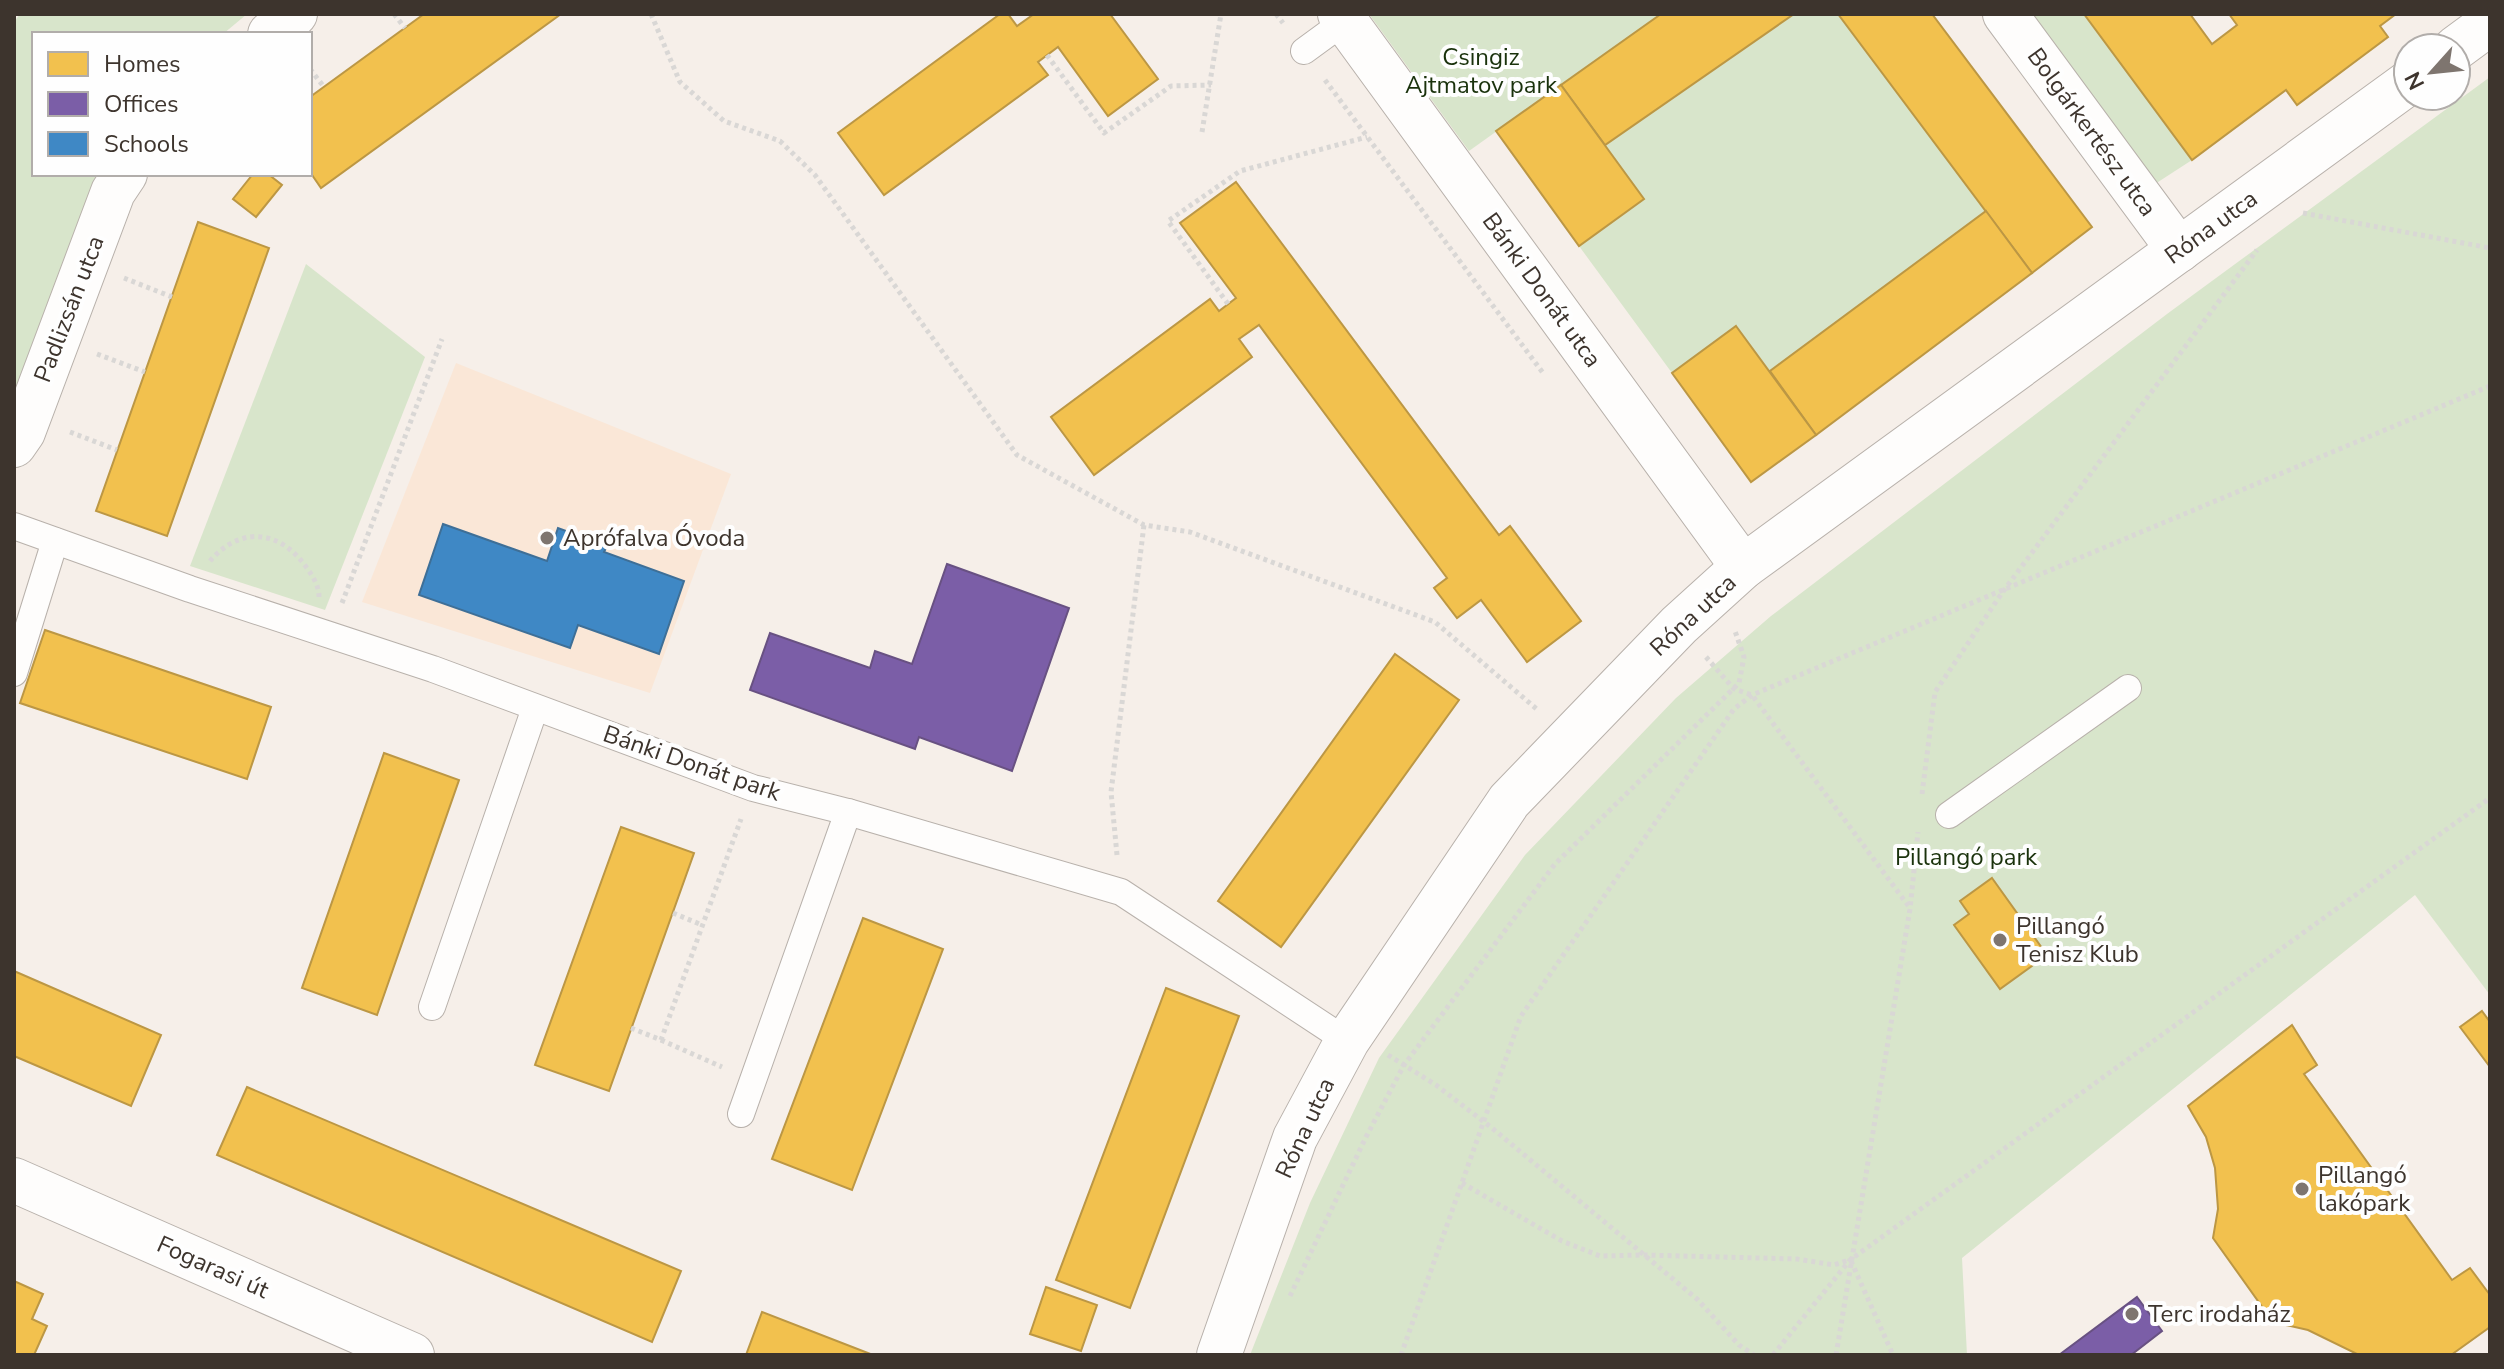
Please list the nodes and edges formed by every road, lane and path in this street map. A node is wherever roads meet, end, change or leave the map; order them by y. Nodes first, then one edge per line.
1 (295, 14) edge
2 (394, 14) edge
3 (651, 14) edge
4 (1221, 14) edge
5 (2005, 14) edge
6 (1342, 18) edge
7 (2490, 23) edge
8 (405, 28) dead end
9 (272, 32) edge
10 (2472, 36) edge
11 (1304, 51) joint
12 (1047, 55) dead end
13 (312, 72) edge
14 (1211, 85) junction
15 (324, 87) dead end
16 (2392, 95) edge
17 (1202, 132) dead end
18 (1367, 137) junction
19 (124, 176) edge
20 (2252, 197) junction
21 (2490, 248) edge
22 (2179, 250) junction
23 (1228, 304) dead end
24 (442, 339) dead end
25 (1547, 380) dead end
26 (2490, 386) edge
27 (14, 445) edge
28 (1144, 525) junction
29 (14, 526) edge
30 (55, 541) junction
31 (1743, 567) junction
32 (190, 589) junction
33 (1694, 611) junction
34 (321, 632) junction
35 (14, 673) edge
36 (2128, 688) dead end
37 (1734, 689) junction
38 (1752, 695) junction
39 (535, 708) junction
40 (1569, 737) junction
41 (753, 788) junction
42 (2490, 798) edge
43 (848, 812) junction
44 (1949, 815) dead end
45 (1121, 892) junction
46 (1910, 909) dead end
47 (673, 913) dead end
48 (702, 925) junction
49 (432, 1007) dead end
50 (631, 1028) dead end
51 (1351, 1036) junction
52 (661, 1040) junction
53 (1404, 1065) junction
54 (753, 1081) junction
55 (741, 1114) dead end
56 (1484, 1121) junction
57 (14, 1180) edge
58 (1462, 1183) junction
59 (1644, 1255) junction
60 (1850, 1260) junction
61 (1288, 1300) dead end
62 (412, 1355) edge
63 (1219, 1355) edge
64 (1401, 1355) edge
65 (1754, 1355) edge
66 (1773, 1355) edge
67 (1893, 1355) edge

1 - 9 street
2 - 8 path
3 - 28 path
4 - 14 path
5 - 22 street, Bolgárkertész utca
6 - 11 lane
6 - 31 street, Bánki Donát utca
7 - 10 street
11 - 18 path
12 - 14 path
13 - 15 path
14 - 17 path
16 - 20 street, Róna utca
18 - 23 path
18 - 25 path
19 - 27 street, Padlizsán utca
20 - 21 path
20 - 22 street, Róna utca
22 - 31 street, Róna utca
24 - 34 path
26 - 38 path
28 - 40 path
28 - 45 path
29 - 30 lane, Bánki Donát park
30 - 32 lane, Bánki Donát park
30 - 35 lane
31 - 33 street, Róna utca
32 - 34 lane, Bánki Donát park
32 - 34 path
33 - 37 path
33 - 37 path
33 - 40 street, Róna utca
34 - 39 lane, Bánki Donát park
36 - 44 lane
37 - 38 path
37 - 53 path
38 - 46 path
38 - 56 path
39 - 41 lane, Bánki Donát park
39 - 49 lane
40 - 51 street, Róna utca
41 - 43 lane, Bánki Donát park
41 - 48 path
42 - 60 path
43 - 45 lane, Bánki Donát park
43 - 54 lane
45 - 51 lane, Bánki Donát park
47 - 48 path
48 - 52 path
50 - 52 path
51 - 53 path
51 - 63 street, Róna utca
52 - 54 path
53 - 56 path
53 - 61 path
54 - 55 lane
56 - 58 path
56 - 59 path
57 - 62 street, Fogarasi út
58 - 59 path
58 - 64 path
59 - 60 path
59 - 65 path
60 - 66 path
60 - 67 path

